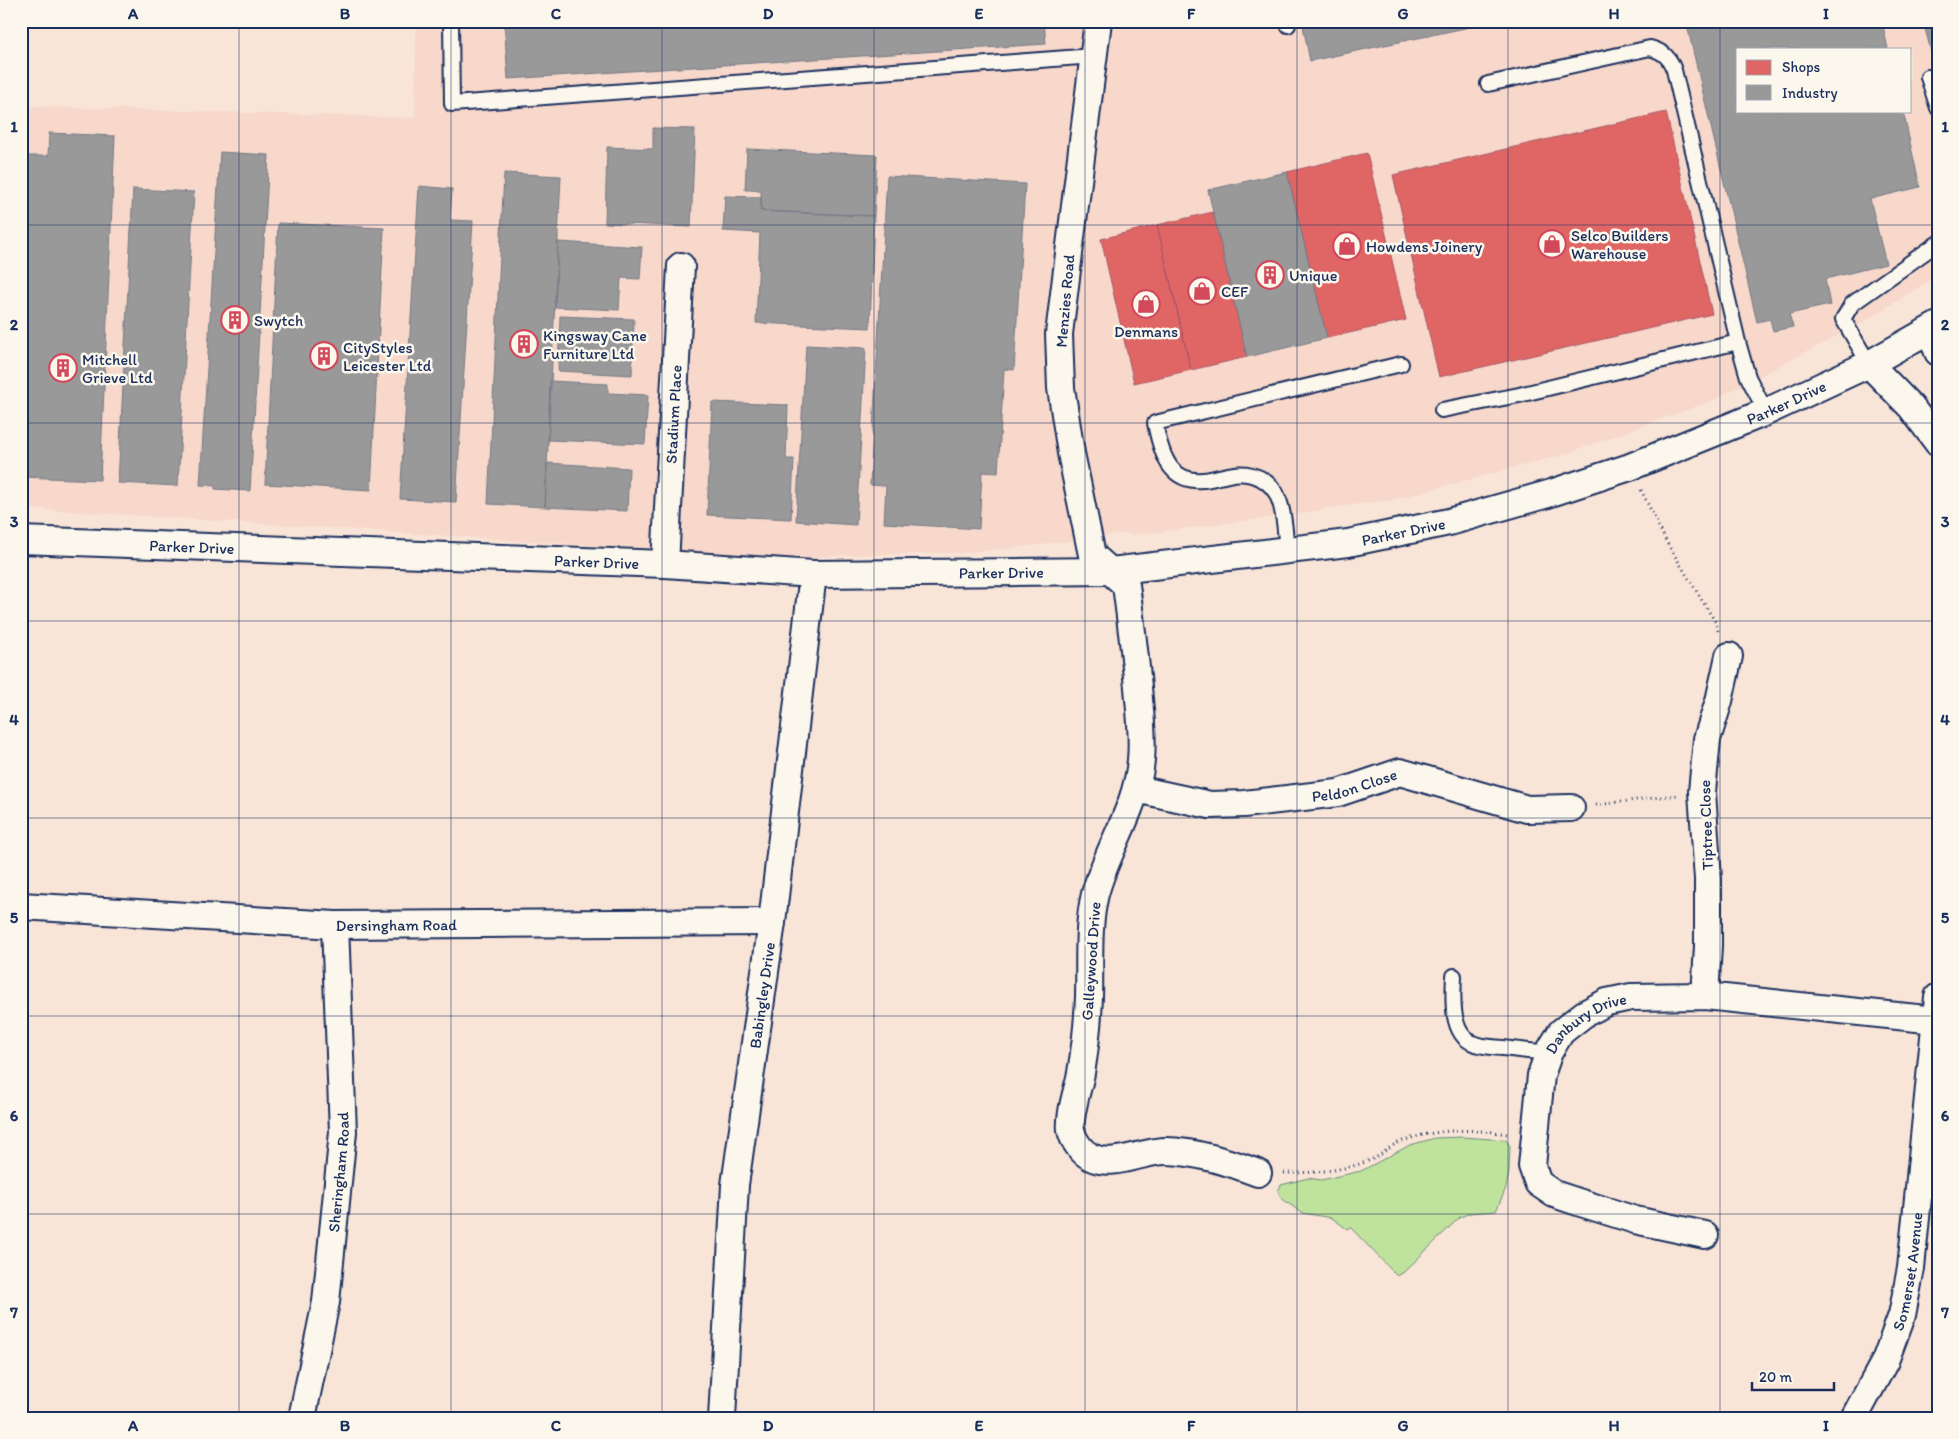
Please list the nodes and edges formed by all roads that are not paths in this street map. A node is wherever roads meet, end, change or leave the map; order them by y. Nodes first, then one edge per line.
1 (451, 21) edge
2 (1098, 21) edge
3 (1094, 56) junction
4 (1928, 77) dead end
5 (1488, 84) dead end
6 (1938, 108) edge
7 (1938, 243) edge
8 (681, 266) dead end
9 (1935, 336) edge
10 (1738, 342) junction
11 (1401, 364) dead end
12 (1870, 364) junction
13 (1442, 410) dead end
14 (1766, 412) junction
15 (1938, 443) edge
16 (21, 540) edge
17 (1287, 550) junction
18 (665, 564) junction
19 (1111, 571) junction
20 (813, 574) junction
21 (1729, 656) road end
22 (1136, 789) junction
23 (1570, 808) road end
24 (21, 906) edge
25 (772, 922) junction
26 (335, 925) junction
27 (1454, 976) dead end
28 (1705, 996) junction
29 (1937, 1008) edge
30 (1549, 1052) junction
31 (1258, 1173) road end
32 (1705, 1235) dead end
33 (302, 1418) edge
34 (722, 1418) edge
35 (1854, 1418) edge

1 - 3 lane
2 - 3 street, Menzies Road
3 - 19 street, Menzies Road
4 - 6 lane
5 - 10 lane
7 - 12 lane
8 - 18 street, Stadium Place
9 - 12 street, Parker Drive
10 - 13 lane
10 - 14 lane
11 - 17 lane
12 - 14 street, Parker Drive
12 - 15 street
14 - 17 street, Parker Drive
16 - 18 street, Parker Drive
17 - 19 street, Parker Drive
18 - 20 street, Parker Drive
19 - 20 street, Parker Drive
19 - 22 street, Galleywood Drive
20 - 25 street, Babingley Drive
21 - 28 street, Tiptree Close
22 - 23 street, Peldon Close
22 - 31 street, Galleywood Drive
24 - 26 street, Dersingham Road
25 - 26 street, Dersingham Road
25 - 34 street, Babingley Drive
26 - 33 street, Sheringham Road
27 - 30 lane
28 - 29 street, Danbury Drive
28 - 30 street, Danbury Drive
29 - 35 street, Somerset Avenue
30 - 32 street, Danbury Drive

